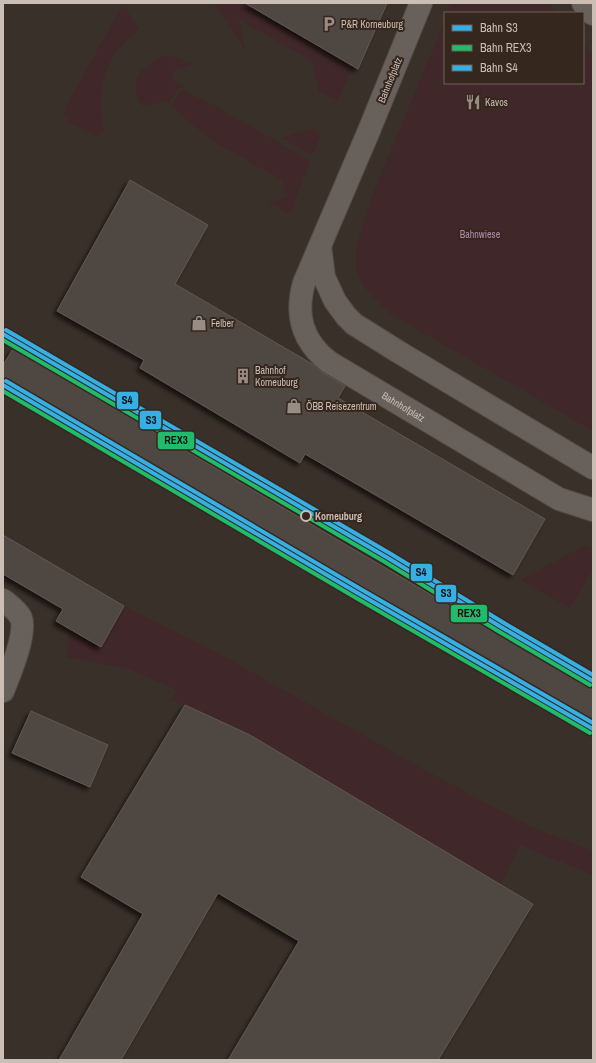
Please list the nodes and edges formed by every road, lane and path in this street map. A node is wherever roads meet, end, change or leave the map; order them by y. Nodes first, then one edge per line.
1 (421, 3) edge
2 (583, 3) edge
3 (593, 14) edge
4 (319, 244) junction
5 (593, 468) edge
6 (593, 510) edge
7 (3, 600) edge
8 (10, 649) edge
9 (3, 691) edge

1 - 4 street, Bahnhofplatz
2 - 3 street
4 - 5 street
4 - 6 street, Bahnhofplatz
7 - 8 street
8 - 9 street

